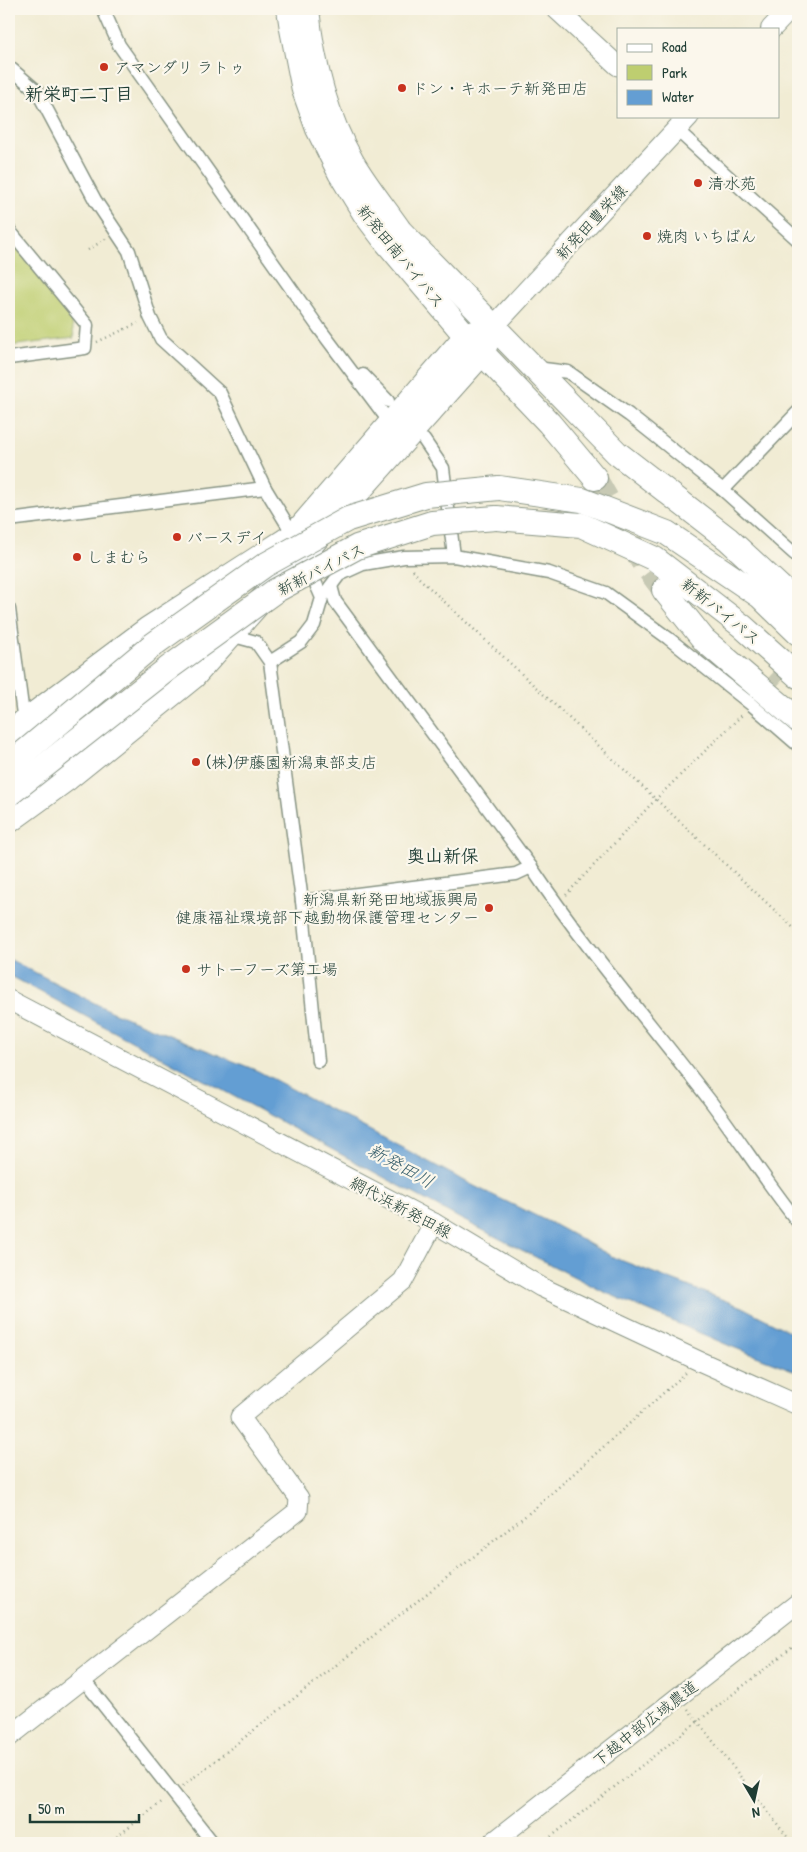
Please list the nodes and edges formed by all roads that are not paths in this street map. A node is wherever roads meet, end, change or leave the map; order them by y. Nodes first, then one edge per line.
1 (103, 9) edge
2 (289, 9) edge
3 (307, 9) edge
4 (556, 9) edge
5 (790, 9) edge
6 (772, 28) edge
7 (617, 65) edge
8 (9, 67) edge
9 (681, 121) edge
10 (9, 230) edge
11 (798, 240) edge
12 (493, 327) junction
13 (319, 328) junction
14 (474, 345) junction
15 (9, 358) edge
16 (533, 368) junction
17 (798, 412) edge
18 (390, 413) junction
19 (424, 440) dead end
20 (595, 478) tunnel mouth
21 (265, 488) junction
22 (723, 490) junction
23 (9, 520) edge
24 (298, 544) junction
25 (454, 556) junction
26 (798, 557) edge
27 (331, 586) junction
28 (664, 590) tunnel mouth
29 (322, 598) junction
30 (798, 604) edge
31 (9, 609) edge
32 (798, 633) edge
33 (230, 635) junction
34 (11, 646) edge
35 (270, 662) junction
36 (798, 676) edge
37 (798, 720) edge
38 (16, 728) edge
39 (798, 745) edge
40 (9, 765) edge
41 (9, 794) edge
42 (9, 821) edge
43 (531, 867) junction
44 (302, 901) junction
45 (9, 1000) edge
46 (318, 1061) dead end
47 (798, 1222) edge
48 (434, 1224) junction
49 (798, 1405) edge
50 (798, 1603) edge
51 (82, 1678) junction
52 (9, 1737) edge
53 (214, 1843) edge
54 (492, 1843) edge

1 - 13 street
2 - 14 highway, 新発田南バイパス
3 - 12 highway, 新発田南バイパス
4 - 7 street
5 - 6 main road
8 - 21 street
9 - 11 street
9 - 12 main road, 新発田豊栄線
10 - 15 street
12 - 14 highway
12 - 16 highway, 新発田南バイパス
13 - 18 street
13 - 18 street
14 - 18 highway
14 - 20 highway, 新発田南バイパス
14 - 24 highway
16 - 22 street
16 - 30 highway, 新発田南バイパス
17 - 22 street
18 - 24 highway
19 - 25 street
21 - 23 street
21 - 24 street
22 - 26 street
24 - 29 street
24 - 33 highway
24 - 38 highway
25 - 27 street
25 - 39 street
27 - 29 street
27 - 43 street
28 - 37 highway
29 - 35 street
31 - 34 street
32 - 40 highway, 新新バイパス, bridge
33 - 35 street
33 - 42 highway
34 - 38 street
35 - 44 street
36 - 41 highway, 新新バイパス, bridge
43 - 44 street
43 - 47 street
44 - 46 street
45 - 48 street, 網代浜新発田線
48 - 49 street, 網代浜新発田線
48 - 51 street
50 - 54 street, 下越中部広域農道
51 - 52 street
51 - 53 street

